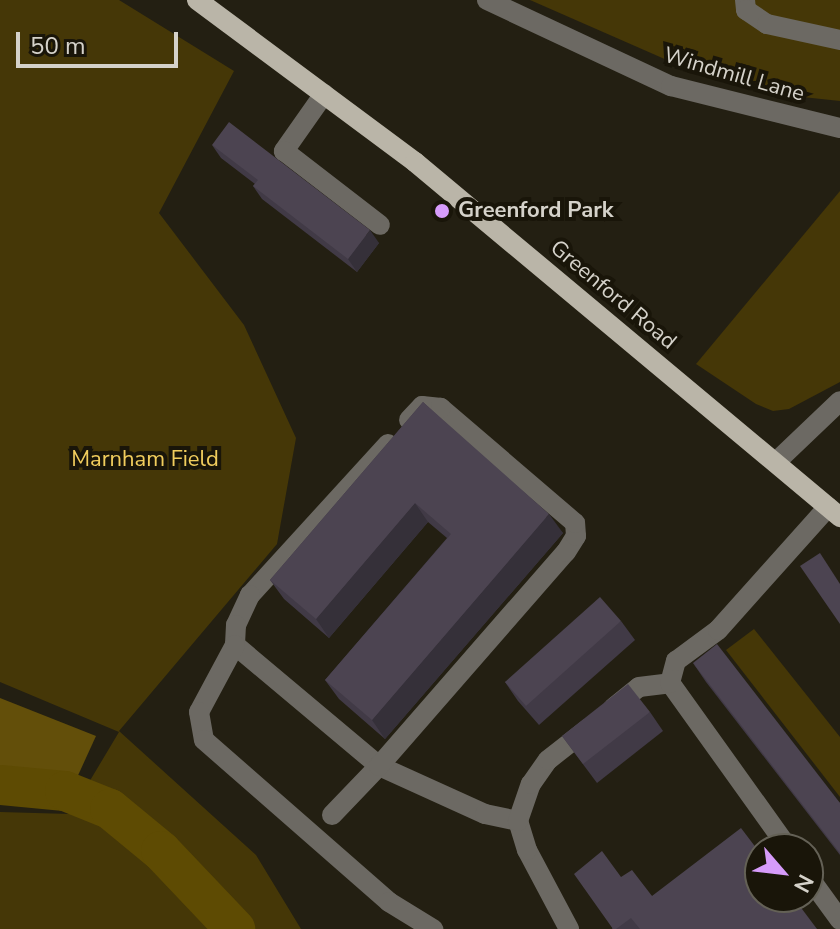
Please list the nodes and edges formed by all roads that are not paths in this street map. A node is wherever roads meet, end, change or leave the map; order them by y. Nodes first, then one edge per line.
1 (197, 0) edge
2 (487, 0) edge
3 (745, 0) edge
4 (840, 40) edge
5 (324, 94) junction
6 (840, 128) edge
7 (380, 225) dead end
8 (839, 402) edge
9 (776, 462) junction
10 (834, 512) edge
11 (235, 645) junction
12 (670, 683) junction
13 (379, 766) junction
14 (332, 815) dead end
15 (518, 821) junction
16 (778, 833) edge
17 (824, 898) edge
18 (840, 920) edge
19 (433, 929) edge
20 (569, 929) edge

1 - 5 main road, Greenford Road
2 - 6 street, Windmill Lane
3 - 4 street
5 - 7 street
5 - 9 main road, Greenford Road
8 - 9 street
9 - 10 main road, Greenford Road
10 - 12 street
11 - 13 street
11 - 13 street
11 - 19 street
12 - 15 street
12 - 16 street
13 - 14 street
13 - 15 street
15 - 20 street
17 - 18 street

